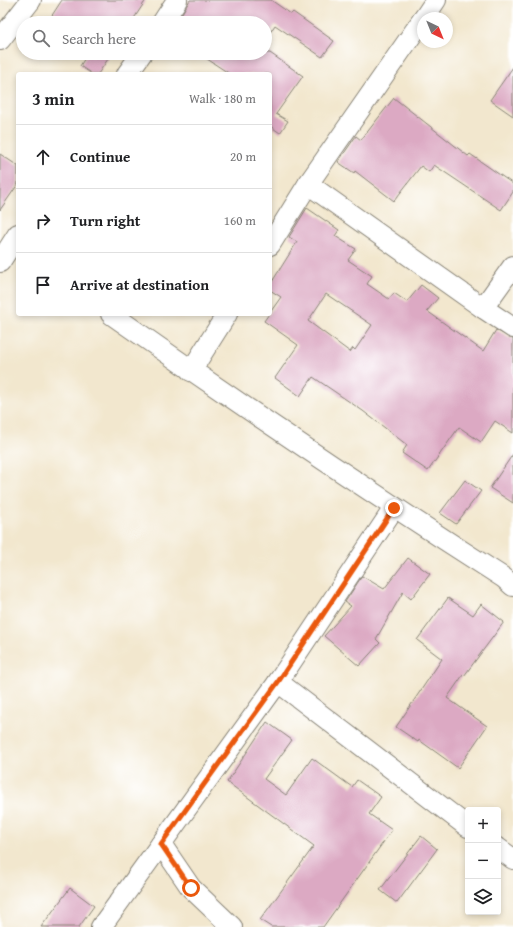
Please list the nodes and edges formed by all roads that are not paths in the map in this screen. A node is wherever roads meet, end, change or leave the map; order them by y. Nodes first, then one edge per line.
1 (31, 0) edge
2 (177, 0) edge
3 (436, 0) edge
4 (427, 12) edge
5 (19, 16) edge
6 (167, 16) edge
7 (16, 19) edge
8 (417, 27) edge
9 (0, 40) edge
10 (137, 60) edge
11 (128, 72) edge
12 (308, 184) junction
13 (16, 242) edge
14 (272, 242) edge
15 (0, 262) edge
16 (513, 266) edge
17 (483, 308) junction
18 (114, 316) edge
19 (226, 316) edge
20 (513, 328) edge
21 (191, 371) junction
22 (394, 508) junction
23 (510, 577) edge
24 (278, 682) junction
25 (465, 825) edge
26 (161, 844) junction
27 (501, 850) edge
28 (513, 859) edge
29 (101, 927) edge
30 (232, 927) edge

1 - 5 street
2 - 6 street
3 - 4 street
7 - 9 street
8 - 12 street
10 - 11 street
12 - 14 street
12 - 17 street
13 - 15 street
16 - 17 street
17 - 20 street
18 - 21 street
19 - 21 street
21 - 22 street
22 - 23 street
22 - 24 street
24 - 25 street
24 - 26 street
26 - 29 street
26 - 30 street
27 - 28 street

